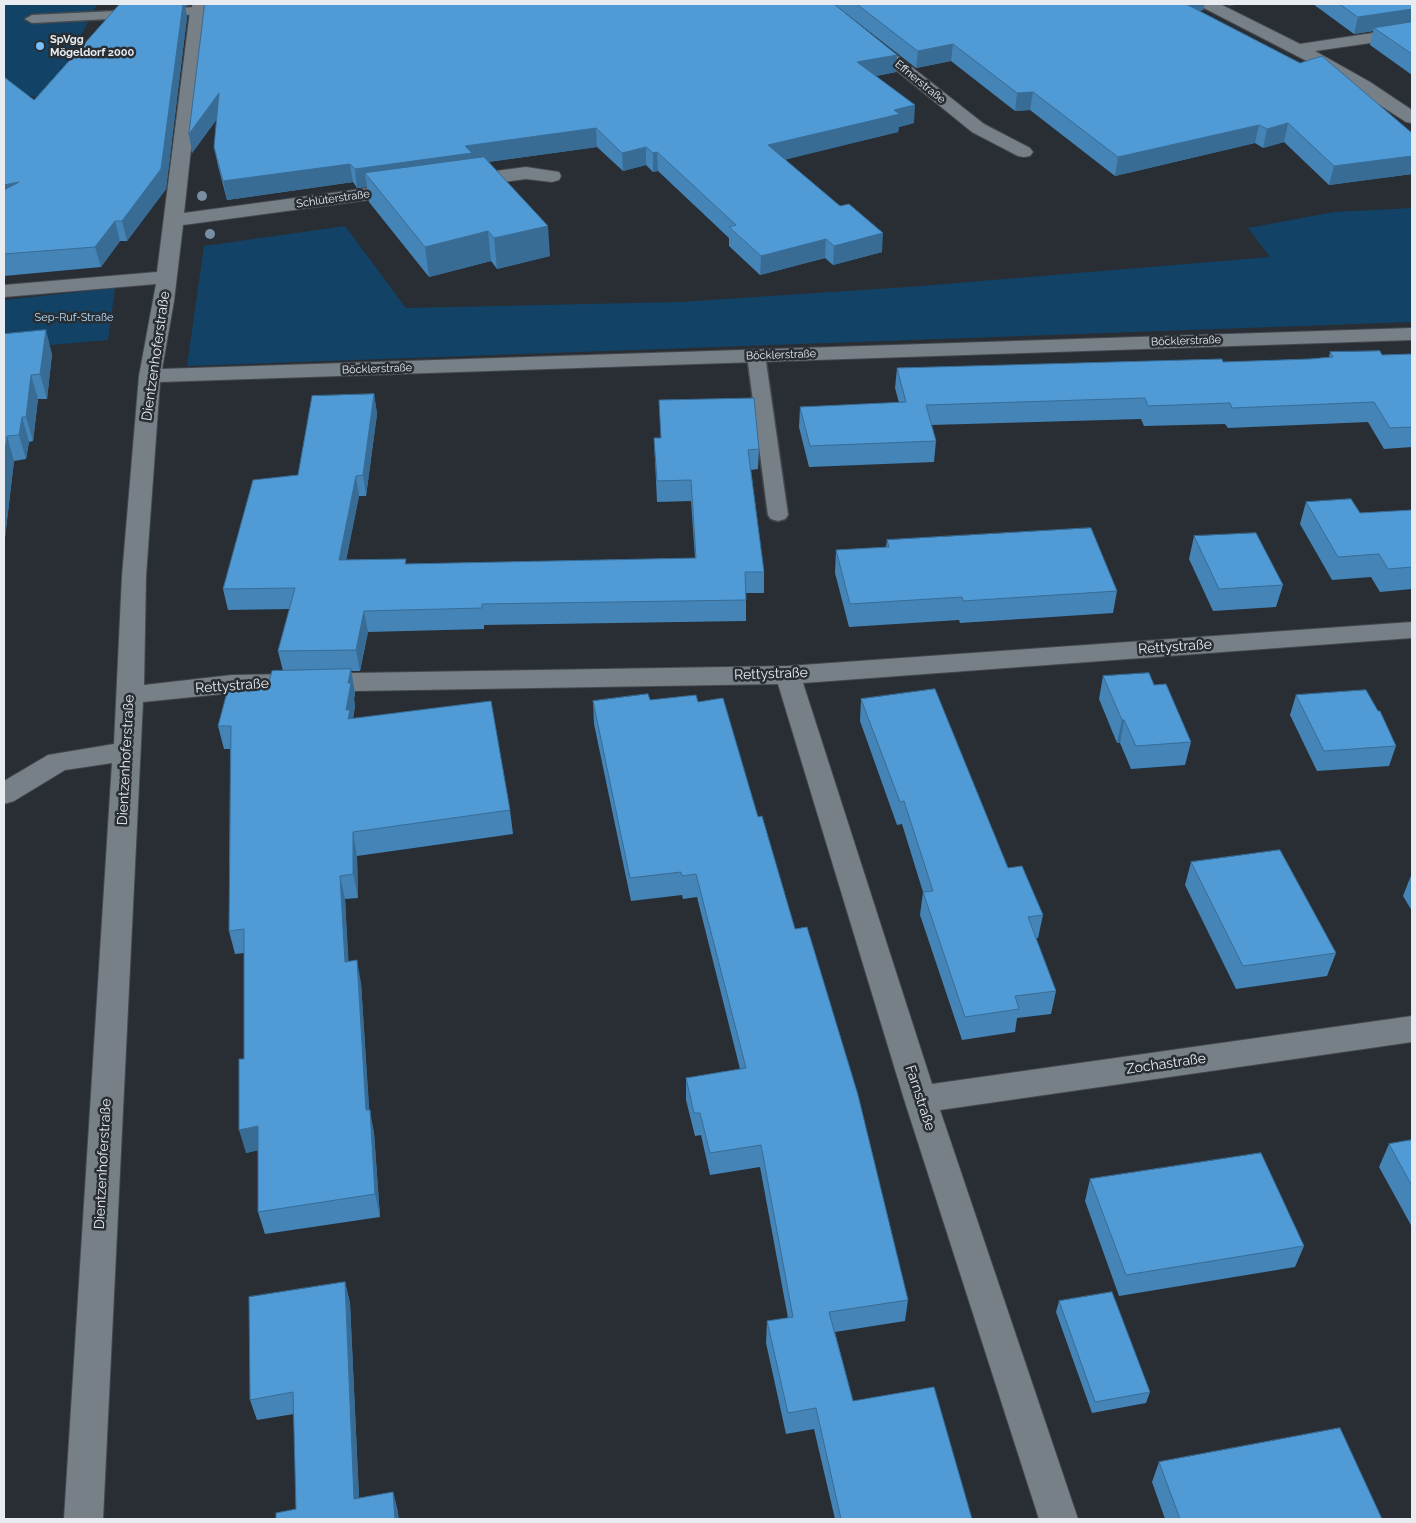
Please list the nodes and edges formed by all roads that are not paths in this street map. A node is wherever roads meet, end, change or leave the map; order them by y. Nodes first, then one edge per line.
1 (822, 4) edge
2 (1208, 4) edge
3 (200, 7) edge
4 (32, 19) dead end
5 (1412, 32) edge
6 (1298, 49) junction
7 (1412, 118) edge
8 (1024, 152) dead end
9 (552, 176) dead end
10 (448, 184) edge
11 (418, 188) edge
12 (174, 220) junction
13 (167, 276) junction
14 (4, 291) edge
15 (1412, 334) edge
16 (756, 356) junction
17 (150, 376) junction
18 (778, 514) dead end
19 (1412, 630) edge
20 (788, 675) junction
21 (130, 695) junction
22 (126, 751) junction
23 (4, 794) edge
24 (1412, 1029) edge
25 (920, 1099) junction
26 (82, 1519) edge
27 (1058, 1519) edge

1 - 8 street, Effnerstraße
2 - 6 street
3 - 4 lane
3 - 12 street, Dientzenhoferstraße
5 - 6 street
6 - 7 street
9 - 10 street
11 - 12 street, Schlüterstraße
12 - 13 street, Dientzenhoferstraße
13 - 14 street
13 - 17 street, Dientzenhoferstraße
15 - 16 street, Böcklerstraße
16 - 17 street, Böcklerstraße
16 - 18 lane
17 - 21 street, Dientzenhoferstraße
19 - 20 street, Rettystraße
20 - 21 street, Rettystraße
20 - 25 street, Farnstraße
21 - 22 street, Dientzenhoferstraße
22 - 23 street
22 - 26 street, Dientzenhoferstraße
24 - 25 street, Zochastraße
25 - 27 street, Farnstraße

